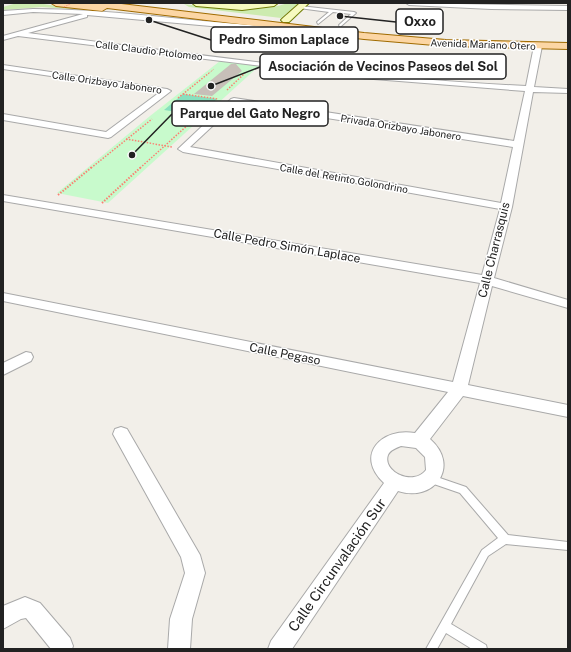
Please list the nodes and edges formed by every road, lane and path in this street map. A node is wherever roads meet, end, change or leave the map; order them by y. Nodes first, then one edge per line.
1 (89, 3) edge
2 (118, 3) edge
3 (175, 3) edge
4 (274, 3) edge
5 (409, 3) edge
6 (66, 5) edge
7 (193, 5) edge
8 (303, 5) edge
9 (141, 6) edge
10 (568, 8) edge
11 (332, 11) junction
12 (3, 12) edge
13 (95, 14) junction
14 (256, 17) junction
15 (284, 24) junction
16 (340, 26) junction
17 (314, 27) junction
18 (17, 34) junction
19 (3, 38) edge
20 (568, 38) edge
21 (538, 46) junction
22 (568, 46) edge
23 (256, 64) junction
24 (3, 67) edge
25 (529, 90) junction
26 (167, 91) junction
27 (568, 91) edge
28 (217, 99) junction
29 (234, 101) junction
30 (212, 103) dead end
31 (203, 111) dead end
32 (3, 117) edge
33 (110, 134) junction
34 (519, 145) junction
35 (164, 146) junction
36 (183, 149) junction
37 (109, 197) dead end
38 (3, 198) edge
39 (506, 207) junction
40 (487, 280) junction
41 (3, 297) edge
42 (568, 304) edge
43 (26, 357) dead end
44 (3, 370) edge
45 (459, 389) junction
46 (568, 411) edge
47 (121, 434) dead end
48 (418, 442) junction
49 (431, 478) junction
50 (394, 481) junction
51 (505, 539) junction
52 (568, 546) edge
53 (3, 618) edge
54 (444, 626) junction
55 (62, 646) dead end
56 (178, 649) edge
57 (279, 649) edge
58 (431, 649) edge
59 (482, 649) edge

1 - 9 main road, Avenida Mariano Otero
2 - 9 main road, Avenida Mariano Otero
3 - 7 main road
4 - 7 main road
5 - 10 street
6 - 13 main road
6 - 15 main road
7 - 9 main road
7 - 14 main road
8 - 11 lane
8 - 15 main road
9 - 14 main road, Avenida Mariano Otero
9 - 17 main road, Avenida Mariano Otero
11 - 16 lane
11 - 17 lane
12 - 13 street
13 - 15 street
13 - 18 street
14 - 15 main road, Avenida Mariano Otero
15 - 17 main road, Avenida Mariano Otero
16 - 17 main road, Avenida Mariano Otero
16 - 20 main road, Avenida Mariano Otero
17 - 21 main road, Avenida Mariano Otero
18 - 19 street
18 - 23 street, Calle Claudio Ptolomeo
21 - 22 main road, Avenida Mariano Otero
21 - 25 street, Calle Charrasquis
23 - 25 street, Calle Claudio Ptolomeo
23 - 28 path
24 - 26 street, Calle Orizbayo Jabonero
25 - 27 street, Calle Claudio Ptolomeo
25 - 34 street, Calle Charrasquis
26 - 28 path
26 - 33 street, Calle Orizbayo Jabonero
28 - 29 path
28 - 30 path
29 - 34 street, Privada Orizbayo Jabonero
29 - 36 street
31 - 35 path
32 - 33 street
33 - 35 path
34 - 39 street, Calle Charrasquis
35 - 36 path
35 - 37 path
36 - 39 street, Calle del Retinto Golondrino
38 - 40 street, Calle Pedro Simón Laplace
39 - 40 street, Calle Charrasquis
40 - 42 street, Calle Pedro Simón Laplace
40 - 45 street, Calle Charrasquis
41 - 45 street, Calle Pegaso
43 - 44 street
45 - 46 street, Calle Pegaso
45 - 48 street, Calle Charrasquis
47 - 56 street
48 - 49 street
48 - 50 street
49 - 50 street
49 - 51 lane
50 - 57 street, Calle Circunvalación Sur
51 - 52 lane
51 - 54 lane
53 - 55 street
54 - 58 lane
54 - 59 lane

